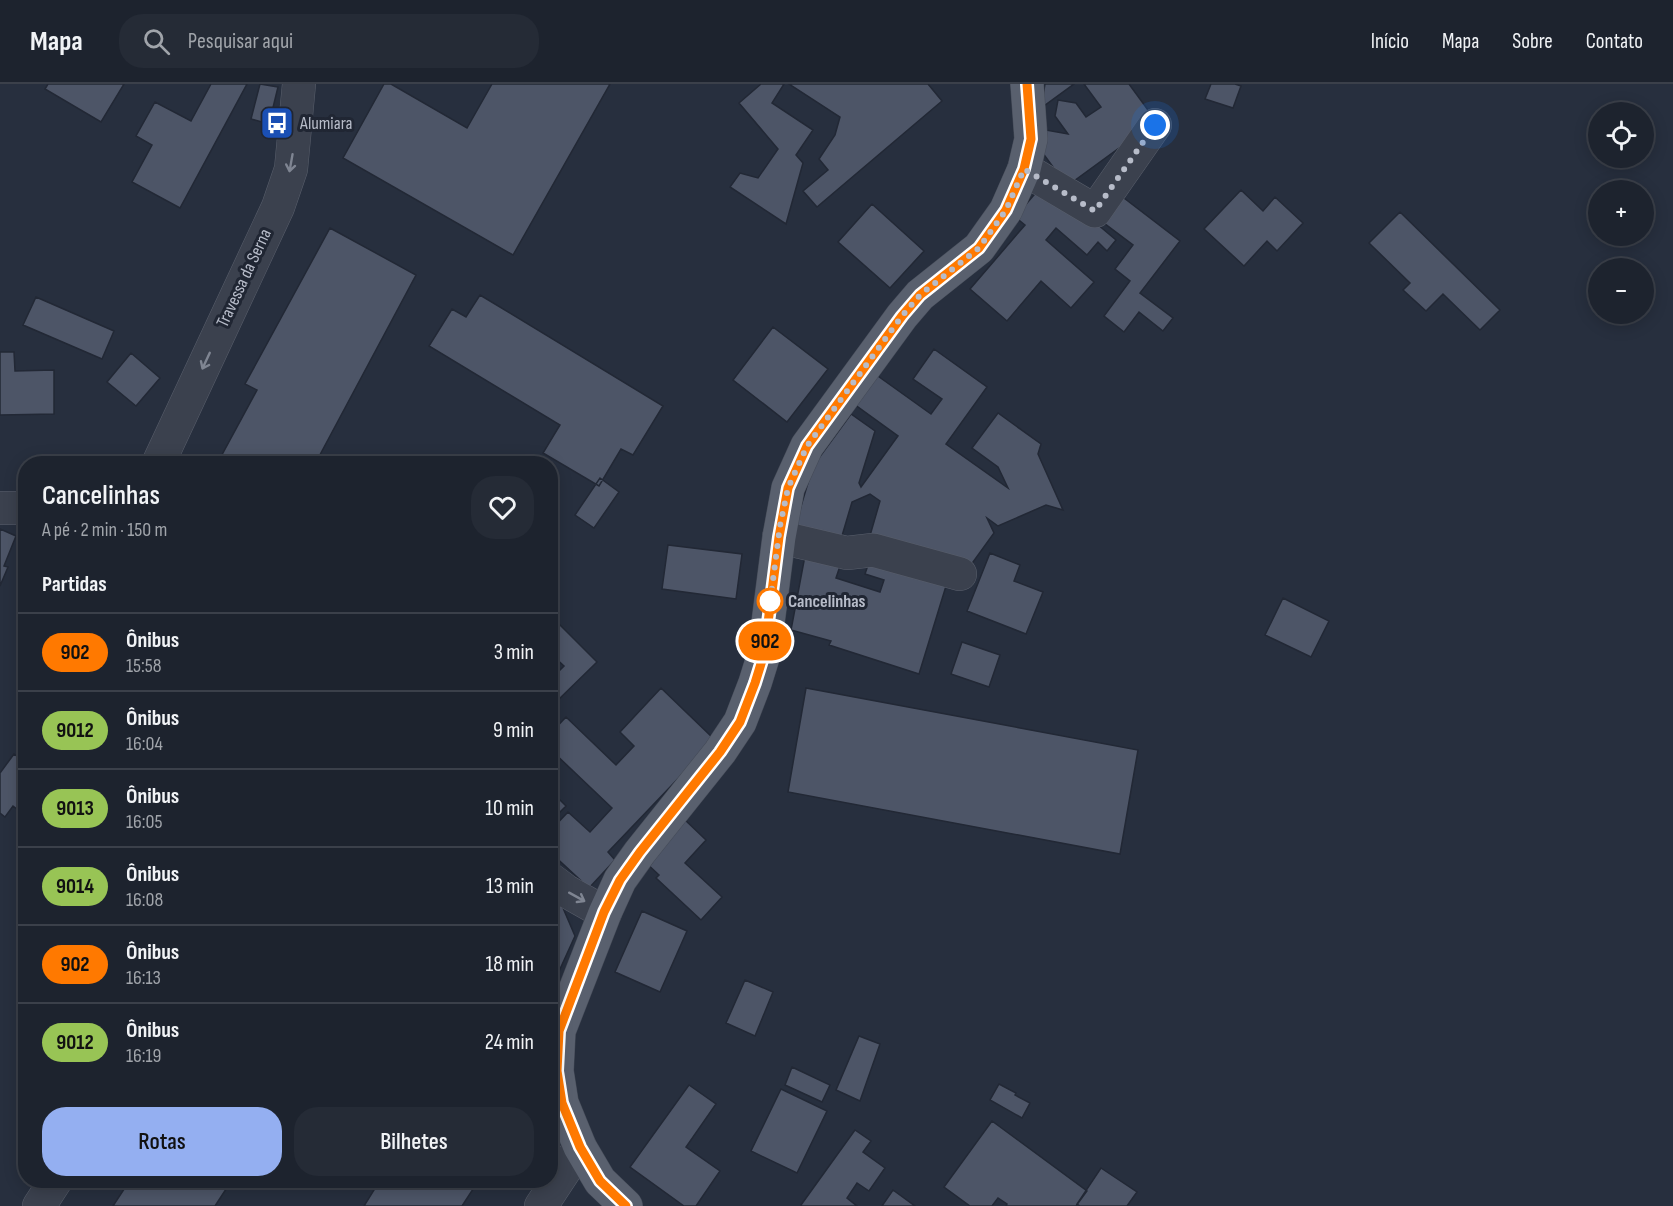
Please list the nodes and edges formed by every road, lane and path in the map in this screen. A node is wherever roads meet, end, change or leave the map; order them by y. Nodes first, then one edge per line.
1 (299, 84) edge
2 (1027, 84) edge
3 (1155, 125) dead end
4 (1024, 169) junction
5 (162, 456) edge
6 (0, 508) edge
7 (18, 508) edge
8 (779, 537) junction
9 (960, 574) dead end
10 (558, 885) edge
11 (604, 912) junction
12 (558, 1051) edge
13 (558, 1077) edge
14 (580, 1147) junction
15 (558, 1180) edge
16 (51, 1188) edge
17 (553, 1188) edge
18 (39, 1206) edge
19 (541, 1206) edge
20 (626, 1206) edge

1 -> 5 street, Travessa da Serna
2 - 4 main road
3 - 4 street
4 - 8 main road
6 - 7 street
8 - 9 street
8 - 11 main road
10 -> 11 street
11 - 12 main road
13 - 14 main road
14 - 15 street
14 - 20 main road
16 - 18 street
17 - 19 street

